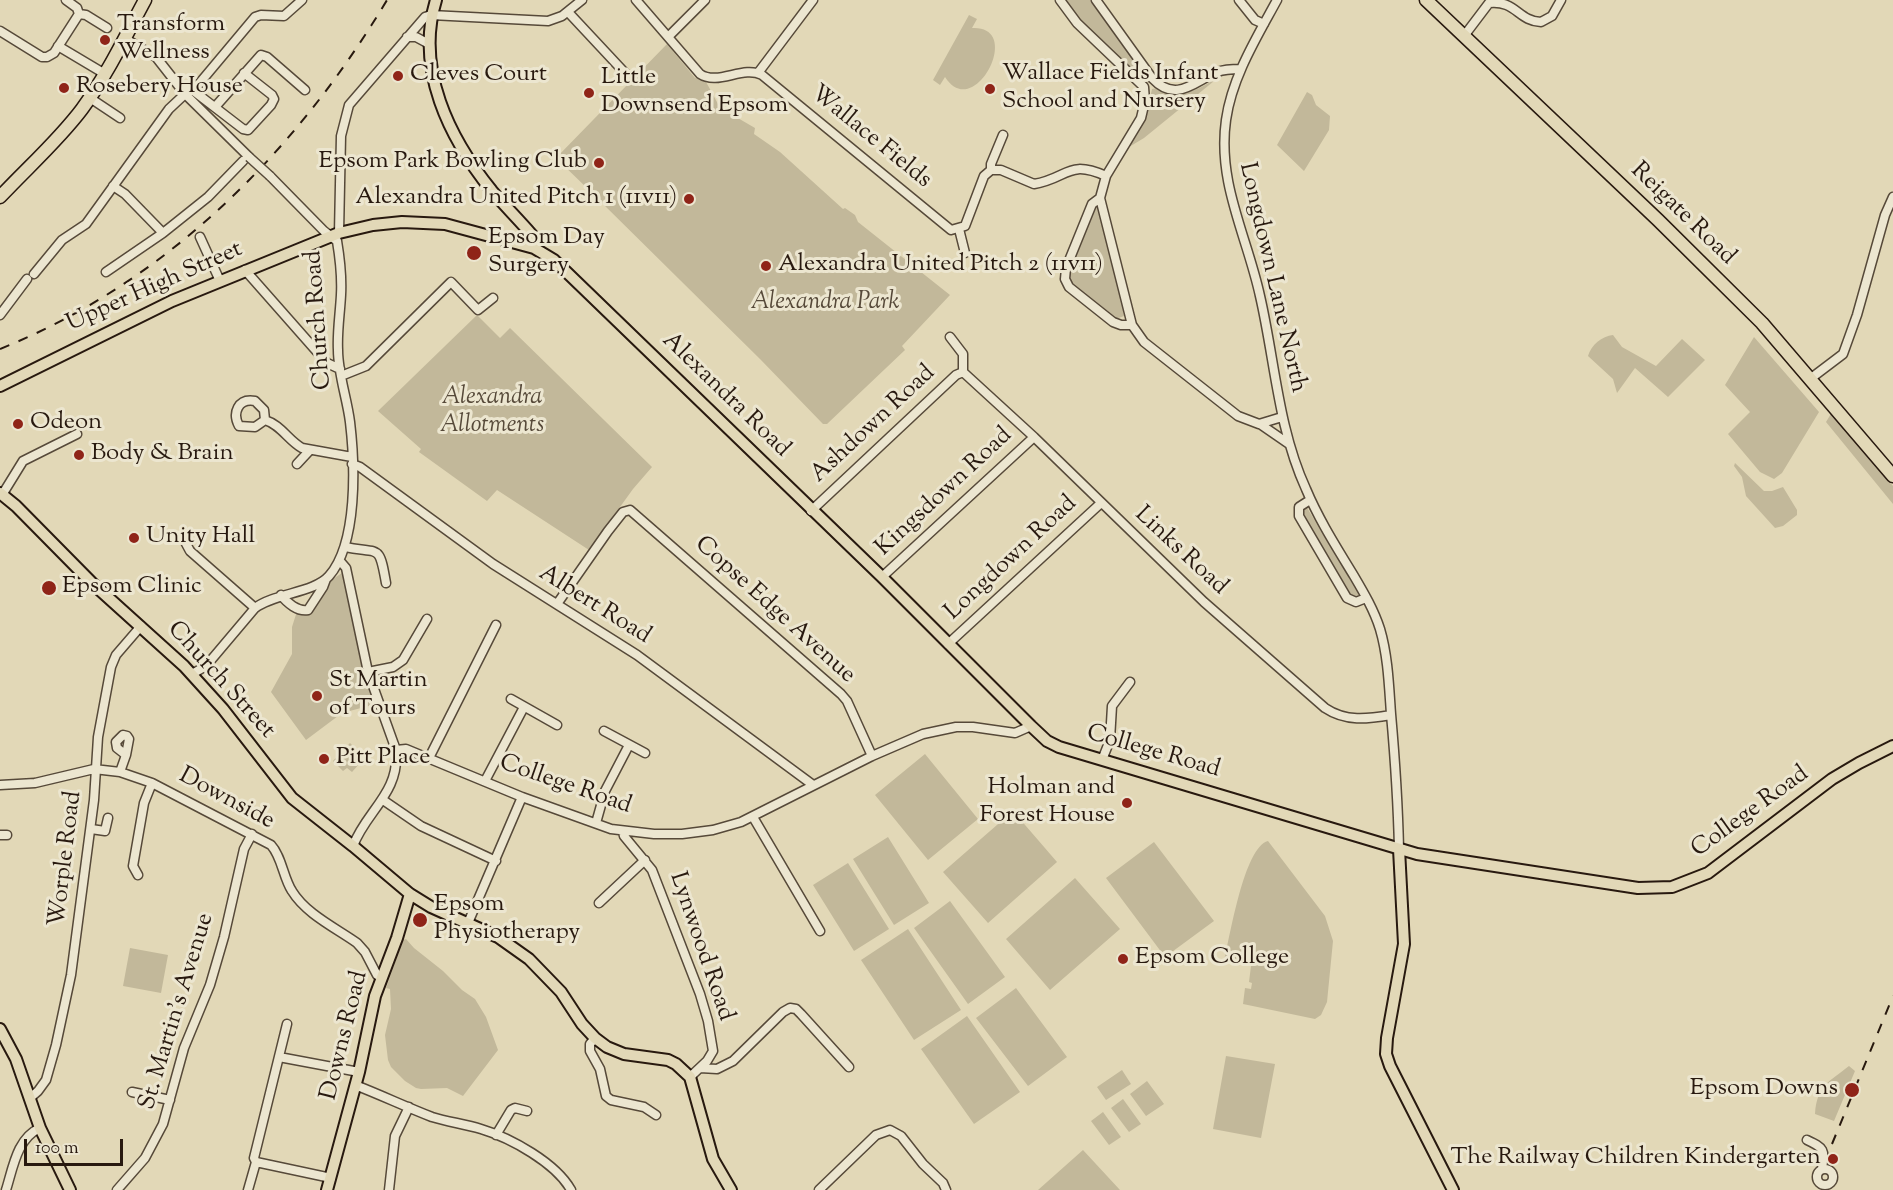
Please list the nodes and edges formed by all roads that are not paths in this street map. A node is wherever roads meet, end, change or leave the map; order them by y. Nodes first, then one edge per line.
1 (66, 0) edge
2 (145, 0) edge
3 (302, 0) edge
4 (436, 0) edge
5 (582, 0) edge
6 (636, 0) edge
7 (705, 0) edge
8 (813, 0) edge
9 (1060, 0) edge
10 (1096, 0) edge
11 (1239, 0) edge
12 (1277, 0) edge
13 (1426, 0) edge
14 (1561, 0) edge
15 (568, 12) junction
16 (79, 14) junction
17 (431, 15) junction
18 (1264, 24) junction
19 (107, 28) dead end
20 (0, 31) edge
21 (669, 36) junction
22 (1464, 36) junction
23 (407, 37) junction
24 (124, 38) junction
25 (429, 44) junction
26 (57, 46) junction
27 (1241, 69) junction
28 (625, 73) dead end
29 (758, 73) junction
30 (105, 74) junction
31 (244, 74) junction
32 (1158, 84) junction
33 (1144, 87) junction
34 (305, 90) dead end
35 (186, 91) junction
36 (90, 98) junction
37 (215, 107) junction
38 (120, 118) dead end
39 (1003, 135) dead end
40 (246, 159) junction
41 (991, 170) junction
42 (1107, 176) junction
43 (114, 186) junction
44 (0, 197) edge
45 (1893, 197) edge
46 (1100, 198) junction
47 (959, 229) junction
48 (166, 230) junction
49 (335, 234) junction
50 (200, 237) dead end
51 (534, 248) junction
52 (965, 253) dead end
53 (245, 270) junction
54 (106, 272) dead end
55 (220, 281) junction
56 (493, 298) dead end
57 (0, 315) edge
58 (1132, 325) junction
59 (950, 337) dead end
60 (340, 372) junction
61 (963, 372) junction
62 (1810, 379) junction
63 (0, 386) edge
64 (1282, 417) junction
65 (266, 420) dead end
66 (1259, 424) junction
67 (77, 434) dead end
68 (1034, 437) junction
69 (1289, 444) junction
70 (310, 450) junction
71 (352, 460) junction
72 (297, 464) dead end
73 (1893, 476) edge
74 (1, 494) edge
75 (1310, 500) junction
76 (1101, 503) junction
77 (812, 510) junction
78 (183, 538) dead end
79 (345, 547) junction
80 (340, 561) junction
81 (882, 577) junction
82 (326, 579) junction
83 (386, 583) dead end
84 (281, 596) junction
85 (1366, 597) junction
86 (557, 604) junction
87 (255, 608) junction
88 (427, 620) dead end
89 (496, 625) dead end
90 (141, 626) junction
91 (948, 644) junction
92 (368, 672) junction
93 (192, 674) junction
94 (1130, 682) dead end
95 (511, 699) dead end
96 (524, 706) junction
97 (1391, 716) junction
98 (558, 725) dead end
99 (1031, 726) junction
100 (604, 731) dead end
101 (629, 745) junction
102 (1893, 746) edge
103 (396, 750) junction
104 (645, 753) dead end
105 (126, 755) dead end
106 (872, 756) junction
107 (429, 758) junction
108 (1102, 760) junction
109 (97, 769) junction
110 (120, 772) junction
111 (75, 775) junction
112 (485, 781) junction
113 (152, 783) junction
114 (0, 785) edge
115 (96, 785) junction
116 (813, 785) junction
117 (522, 797) junction
118 (383, 801) junction
119 (753, 817) junction
120 (108, 818) dead end
121 (596, 823) junction
122 (91, 829) junction
123 (623, 832) junction
124 (252, 834) junction
125 (353, 846) junction
126 (1399, 849) junction
127 (645, 860) junction
128 (496, 861) junction
129 (138, 874) dead end
130 (410, 894) junction
131 (599, 903) dead end
132 (468, 923) junction
133 (820, 931) dead end
134 (381, 977) junction
135 (287, 1024) dead end
136 (1, 1031) edge
137 (595, 1038) junction
138 (279, 1057) junction
139 (849, 1067) dead end
140 (700, 1068) junction
141 (359, 1072) junction
142 (690, 1077) junction
143 (356, 1085) junction
144 (132, 1092) dead end
145 (30, 1098) junction
146 (170, 1100) junction
147 (409, 1107) junction
148 (528, 1111) dead end
149 (656, 1114) dead end
150 (40, 1128) junction
151 (496, 1135) junction
152 (1807, 1140) dead end
153 (256, 1161) junction
154 (1822, 1168) junction
155 (331, 1178) junction
156 (1824, 1188) edge
157 (6, 1190) edge
158 (70, 1190) edge
159 (117, 1190) edge
160 (248, 1190) edge
161 (327, 1190) edge
162 (389, 1190) edge
163 (572, 1190) edge
164 (731, 1190) edge
165 (819, 1190) edge
166 (946, 1190) edge
167 (1453, 1190) edge

1 - 16 street
2 - 24 highway
3 - 35 street
4 - 17 main road
5 - 15 street
6 - 21 street
7 - 21 street
8 - 29 street
9 - 33 street
10 - 32 street
11 - 18 street
12 - 18 street, Longdown Lane North
13 - 22 highway, Reigate Road
14 - 22 street
15 - 17 street
15 - 28 street
16 - 19 street
16 - 26 street
17 - 23 street
17 - 25 main road
18 - 27 street, Longdown Lane North
20 - 26 street
21 - 29 street
22 - 62 highway, Reigate Road
23 - 25 street
23 - 49 street
24 - 30 highway
24 - 35 street, Church Road
25 - 51 main road
26 - 30 street
27 - 32 street
27 - 64 street, Longdown Lane North
29 - 47 street, Wallace Fields
30 - 36 highway
31 - 34 street
31 - 37 street
31 - 37 street
32 - 33 street
33 - 42 street
35 - 37 street
35 - 40 street, Church Road
35 - 43 street
36 - 38 street
36 - 44 highway
39 - 41 street
40 - 48 street
40 - 49 street, Church Road, bridge
41 - 42 street
41 - 47 street
42 - 46 street
43 - 48 street
43 - 57 street
45 - 62 street
46 - 58 street
46 - 58 street
47 - 52 street
48 - 54 street
49 - 51 main road, Alexandra Road
49 - 53 main road, Upper High Street
49 - 60 street, Church Road
50 - 55 street
51 - 77 main road, Alexandra Road
53 - 55 main road, Upper High Street
53 - 60 street
55 - 63 main road, Upper High Street
56 - 60 street
58 - 66 street
59 - 61 street, Ashdown Road
60 - 71 street, Church Road
61 - 68 street, Links Road
61 - 77 street, Ashdown Road
62 - 73 highway, Reigate Road
64 - 66 street
64 - 69 street, Longdown Lane North
65 - 70 street
66 - 69 street
67 - 74 street
68 - 76 street, Links Road
68 - 81 street, Kingsdown Road
69 - 75 street, Longdown Lane North
70 - 71 street
70 - 72 street
71 - 79 street, Church Road
71 - 86 street, Albert Road
74 - 90 main road, Church Street
75 - 85 street, Longdown Lane North
75 - 85 street
76 - 91 street, Longdown Road
76 - 97 street, Links Road
77 - 81 main road, Alexandra Road
78 - 87 street
79 - 80 street, Church Road
79 - 83 street
80 - 82 street, Church Road
80 - 92 street
81 - 91 main road, Alexandra Road
82 - 84 street
82 - 84 street, Church Road
84 - 87 street
85 - 97 street, Longdown Lane North
86 - 106 street, Copse Edge Avenue
86 - 116 street, Albert Road
87 - 93 street
88 - 92 street
89 - 107 street
90 - 93 main road, Church Street
90 - 109 street, Worple Road
91 - 99 main road, Alexandra Road
92 - 103 street
93 - 125 main road, Church Street
94 - 108 street
95 - 96 street
96 - 98 street
96 - 112 street
97 - 126 street, Longdown Lane North
99 - 106 street, College Road
99 - 108 main road, College Road
100 - 101 street
101 - 104 street
101 - 121 street
102 - 126 main road, College Road
103 - 107 street, College Road
103 - 118 street
105 - 110 street
106 - 116 street, College Road
107 - 112 street, College Road
108 - 126 main road, College Road
109 - 110 street, Downside
109 - 111 street
109 - 115 street, Worple Road
110 - 113 street, Downside
111 - 114 street
111 - 115 street
112 - 117 street, College Road
113 - 124 street, Downside
113 - 129 street
115 - 122 street, Worple Road
116 - 119 street, College Road
117 - 121 street, College Road
117 - 128 street
118 - 125 street
118 - 128 street
119 - 123 street, College Road
119 - 133 street
120 - 122 street
121 - 123 street, College Road
122 - 145 street, Worple Road
123 - 127 street, Lynwood Road
124 - 134 street, Downside
124 - 146 street, St. Martin's Avenue
125 - 130 main road, Church Street
126 - 167 main road
127 - 131 street
127 - 140 street, Lynwood Road
128 - 132 street
130 - 132 main road, Church Street
130 - 134 main road, Downs Road
132 - 137 main road, Church Street
134 - 141 main road, Downs Road
135 - 138 street
136 - 145 main road
137 - 142 main road
137 - 149 street
138 - 141 street
138 - 153 street
139 - 140 street
140 - 142 street, Lynwood Road
141 - 143 main road, Downs Road
142 - 164 main road
143 - 147 street
143 - 155 main road, Downs Road
144 - 146 street
145 - 150 main road
146 - 159 street, St. Martin's Avenue
147 - 151 street
147 - 162 street
148 - 151 street
150 - 157 street
150 - 158 main road
151 - 163 street
152 - 154 street
153 - 155 street
153 - 160 street
154 - 156 street
154 - 156 street
155 - 161 main road, Downs Road
165 - 166 street

